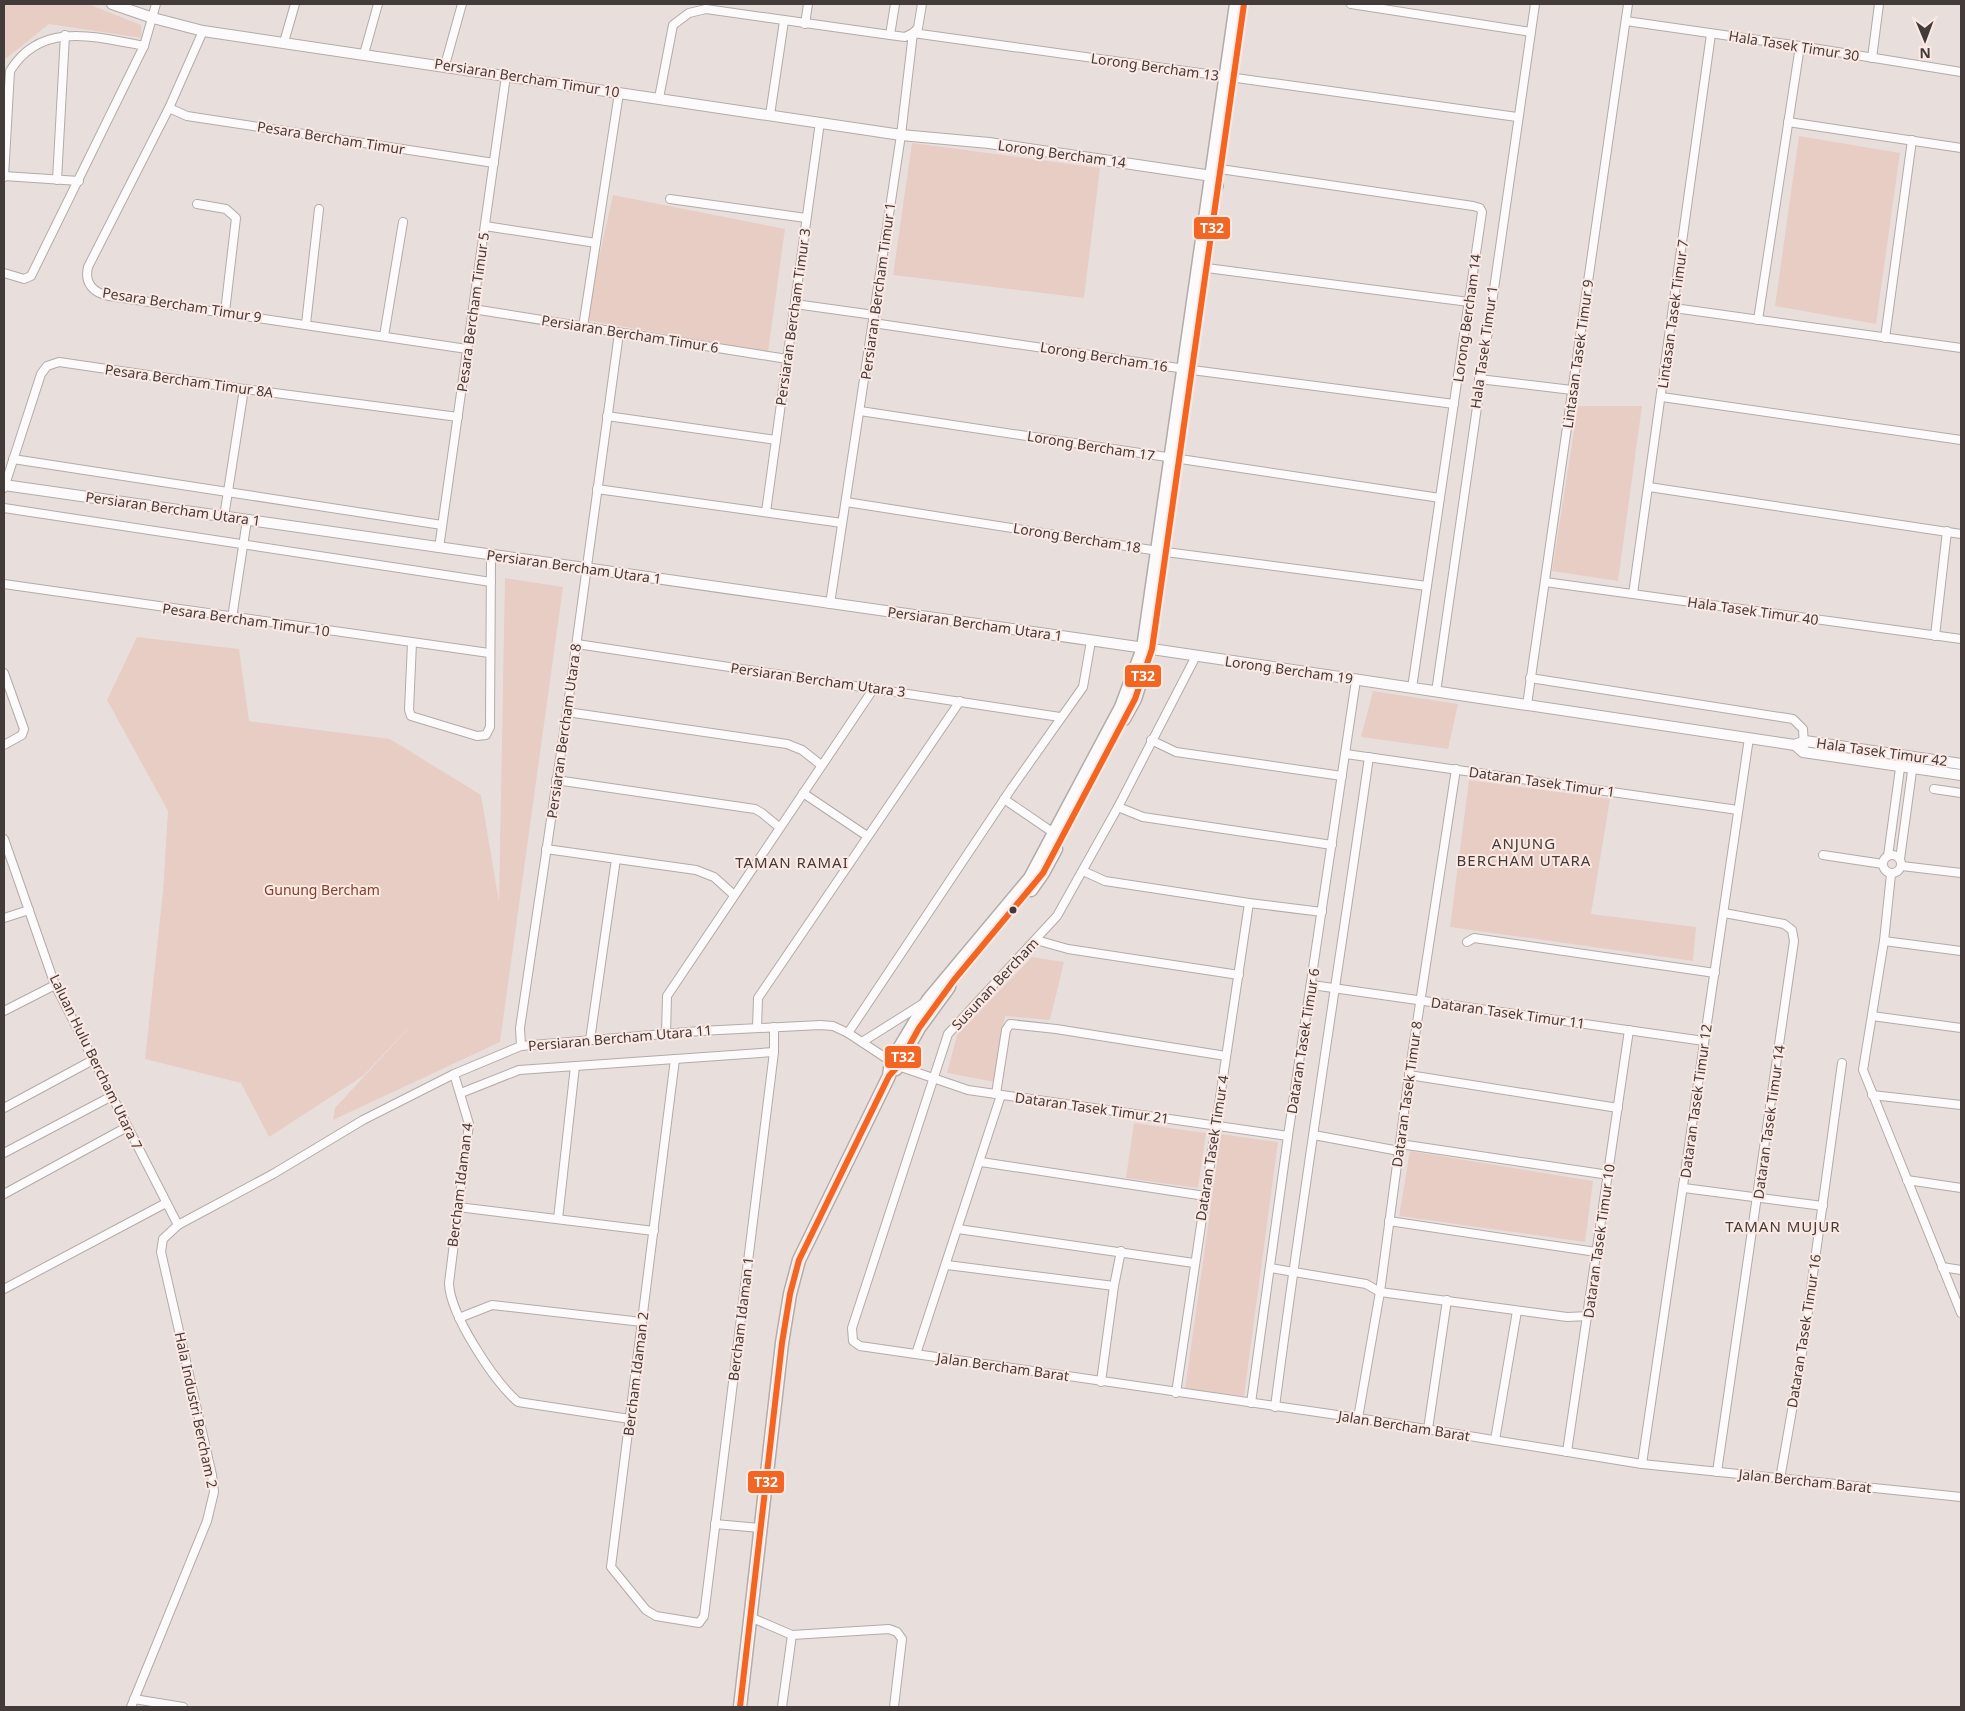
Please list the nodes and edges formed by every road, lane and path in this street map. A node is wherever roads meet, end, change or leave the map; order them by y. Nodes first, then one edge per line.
1 (112, 4) edge
2 (156, 4) edge
3 (295, 4) edge
4 (378, 4) edge
5 (462, 4) edge
6 (808, 4) edge
7 (895, 4) edge
8 (922, 4) edge
9 (1236, 4) edge
10 (1244, 4) edge
11 (1351, 4) edge
12 (1535, 4) edge
13 (1628, 4) edge
14 (1879, 4) edge
15 (153, 18) junction
16 (784, 21) junction
17 (1626, 22) junction
18 (805, 24) junction
19 (203, 31) junction
20 (1531, 32) junction
21 (913, 33) junction
22 (1711, 34) junction
23 (65, 35) junction
24 (890, 35) junction
25 (284, 42) junction
26 (144, 46) junction
27 (1800, 46) junction
28 (364, 54) junction
29 (1872, 58) junction
30 (445, 65) junction
31 (1961, 72) edge
32 (506, 76) junction
33 (1230, 78) junction
34 (619, 92) junction
35 (659, 98) junction
36 (169, 108) junction
37 (770, 115) junction
38 (1517, 117) junction
39 (820, 122) junction
40 (1788, 122) junction
41 (901, 135) junction
42 (1912, 140) junction
43 (1961, 148) edge
44 (494, 163) junction
45 (1216, 172) junction
46 (4, 176) edge
47 (57, 180) junction
48 (79, 181) junction
49 (670, 199) dead end
50 (197, 204) dead end
51 (318, 209) dead end
52 (806, 218) junction
53 (403, 222) dead end
54 (485, 226) junction
55 (596, 243) junction
56 (1203, 268) junction
57 (4, 273) edge
58 (1469, 302) junction
59 (795, 304) junction
60 (1674, 308) junction
61 (473, 309) junction
62 (225, 312) junction
63 (874, 319) junction
64 (1758, 320) junction
65 (306, 324) junction
66 (583, 327) junction
67 (619, 332) junction
68 (384, 336) junction
69 (1885, 338) junction
70 (1961, 348) edge
71 (467, 349) junction
72 (787, 359) junction
73 (1188, 370) junction
74 (1479, 379) junction
75 (244, 389) junction
76 (1572, 390) junction
77 (1662, 398) junction
78 (1454, 404) junction
79 (860, 411) junction
80 (607, 416) junction
81 (458, 417) junction
82 (776, 440) junction
83 (1961, 440) edge
84 (13, 459) junction
85 (1175, 459) junction
86 (4, 486) edge
87 (1649, 487) junction
88 (597, 490) junction
89 (228, 492) junction
90 (1440, 498) junction
91 (846, 502) junction
92 (4, 508) edge
93 (766, 512) junction
94 (224, 517) junction
95 (247, 520) junction
96 (842, 523) junction
97 (442, 525) junction
98 (1947, 532) junction
99 (1961, 534) edge
100 (244, 544) junction
101 (439, 548) junction
102 (1162, 551) junction
103 (491, 555) junction
104 (587, 569) junction
105 (491, 582) junction
106 (1544, 582) junction
107 (4, 584) edge
108 (1427, 586) junction
109 (1633, 594) junction
110 (830, 604) junction
111 (232, 618) junction
112 (1935, 636) junction
113 (1961, 639) edge
114 (1091, 641) junction
115 (412, 643) junction
116 (577, 644) junction
117 (1148, 649) junction
118 (490, 654) junction
119 (1196, 656) junction
120 (4, 673) edge
121 (1530, 678) junction
122 (1356, 680) junction
123 (874, 688) junction
124 (1412, 688) junction
125 (1436, 692) junction
126 (960, 701) junction
127 (1526, 705) junction
128 (567, 712) junction
129 (1060, 717) junction
130 (1749, 738) junction
131 (1151, 740) junction
132 (1795, 745) joint
133 (4, 746) edge
134 (1804, 747) junction
135 (1346, 754) junction
136 (1369, 757) junction
137 (1901, 761) junction
138 (1913, 762) junction
139 (1961, 764) edge
140 (821, 765) junction
141 (1456, 769) junction
142 (1961, 775) edge
143 (1342, 776) junction
144 (556, 780) junction
145 (1934, 789) dead end
146 (803, 793) junction
147 (1961, 793) edge
148 (1004, 800) junction
149 (1118, 807) junction
150 (1738, 810) junction
151 (779, 827) junction
152 (867, 836) junction
153 (1058, 836) junction
154 (4, 839) edge
155 (1332, 845) junction
156 (546, 849) junction
157 (1823, 855) dead end
158 (1888, 856) junction
159 (616, 859) junction
160 (1901, 862) junction
161 (1883, 864) junction
162 (1083, 871) junction
163 (1961, 873) edge
164 (1891, 874) junction
165 (734, 895) junction
166 (1249, 903) junction
167 (29, 910) junction
168 (1322, 912) junction
169 (1724, 913) junction
170 (4, 918) edge
171 (1036, 940) junction
172 (1884, 941) junction
173 (1467, 942) dead end
174 (1961, 951) edge
175 (1715, 973) junction
176 (1239, 975) junction
177 (55, 984) junction
178 (1312, 985) junction
179 (1336, 989) junction
180 (928, 1000) junction
181 (1420, 1000) junction
182 (4, 1012) edge
183 (1872, 1016) junction
184 (774, 1027) junction
185 (757, 1028) junction
186 (1961, 1028) edge
187 (1629, 1030) junction
188 (848, 1033) junction
189 (666, 1034) junction
190 (590, 1040) junction
191 (1704, 1041) junction
192 (862, 1042) junction
193 (521, 1046) junction
194 (774, 1052) junction
195 (1226, 1056) junction
196 (675, 1058) junction
197 (93, 1060) junction
198 (1842, 1063) dead end
199 (895, 1064) junction
200 (575, 1066) junction
201 (454, 1074) junction
202 (1409, 1075) junction
203 (933, 1079) junction
204 (461, 1093) junction
205 (999, 1094) junction
206 (1872, 1095) junction
207 (112, 1096) junction
208 (1961, 1105) edge
209 (4, 1108) edge
210 (1618, 1108) junction
211 (1215, 1126) junction
212 (128, 1127) junction
213 (1314, 1135) junction
214 (1288, 1136) junction
215 (1399, 1147) junction
216 (4, 1154) edge
217 (981, 1162) junction
218 (1608, 1174) junction
219 (1907, 1180) junction
220 (1684, 1188) junction
221 (1961, 1188) edge
222 (4, 1194) edge
223 (1205, 1196) junction
224 (1758, 1198) junction
225 (166, 1203) junction
226 (1823, 1206) junction
227 (458, 1207) junction
228 (558, 1219) junction
229 (1389, 1221) junction
230 (178, 1225) junction
231 (958, 1230) junction
232 (654, 1231) junction
233 (1121, 1251) junction
234 (1596, 1252) junction
235 (1194, 1263) junction
236 (947, 1265) junction
237 (1942, 1267) junction
238 (1270, 1268) junction
239 (1961, 1270) edge
240 (1292, 1272) junction
241 (1114, 1286) junction
242 (4, 1289) edge
243 (1380, 1292) junction
244 (1447, 1300) junction
245 (1517, 1311) junction
246 (1961, 1314) edge
247 (1589, 1316) junction
248 (459, 1318) junction
249 (642, 1322) junction
250 (851, 1338) joint
251 (916, 1354) junction
252 (1101, 1382) junction
253 (1176, 1394) junction
254 (1251, 1403) junction
255 (1275, 1407) junction
256 (1358, 1418) junction
257 (630, 1420) junction
258 (1428, 1429) junction
259 (1495, 1440) junction
260 (1567, 1452) junction
261 (1642, 1464) junction
262 (1717, 1472) junction
263 (1780, 1479) junction
264 (1961, 1497) edge
265 (716, 1524) junction
266 (760, 1528) junction
267 (704, 1612) joint
268 (750, 1617) junction
269 (792, 1635) junction
270 (134, 1699) junction
271 (131, 1707) edge
272 (183, 1707) edge
273 (740, 1707) edge
274 (782, 1707) edge
275 (894, 1707) edge

1 - 15 street, Persiaran Bercham Timur 10
2 - 15 street
3 - 25 street
4 - 28 street
5 - 30 street
6 - 18 street
7 - 24 street
8 - 21 street
9 - 33 main road
10 - 33 main road
11 - 20 street
12 - 20 street, Hala Tasek Timur 1
13 - 17 street, Lintasan Tasek Timur 9
14 - 29 street
15 - 19 street, Persiaran Bercham Timur 10
15 - 26 street
16 - 18 street
16 - 35 street
16 - 37 street
17 - 22 street, Hala Tasek Timur 30
17 - 76 street, Lintasan Tasek Timur 9
18 - 24 street
19 - 25 street, Persiaran Bercham Timur 10
19 - 36 street, Pesara Bercham Timur 9
20 - 38 street, Hala Tasek Timur 1
21 - 24 street
21 - 33 street, Lorong Bercham 13
21 - 41 street, Persiaran Bercham Timur 1
22 - 27 street, Hala Tasek Timur 30
22 - 60 street, Lintasan Tasek Timur 7
23 - 26 street
23 - 46 street
23 - 47 street
25 - 28 street, Persiaran Bercham Timur 10
26 - 48 street
27 - 29 street, Hala Tasek Timur 30
27 - 40 street
28 - 30 street, Persiaran Bercham Timur 10
29 - 31 street, Hala Tasek Timur 30
30 - 32 street, Persiaran Bercham Timur 10
32 - 34 street, Persiaran Bercham Timur 10
32 - 44 street, Pesara Bercham Timur 5
33 - 38 street, Lorong Bercham 13
33 - 45 main road
34 - 35 street, Persiaran Bercham Timur 10
34 - 55 street
35 - 37 street, Persiaran Bercham Timur 10
36 - 44 street, Pesara Bercham Timur
36 - 62 street, Pesara Bercham Timur 9
37 - 39 street, Persiaran Bercham Timur 10
38 - 74 street, Hala Tasek Timur 1
39 - 41 street, Persiaran Bercham Timur 10
39 - 52 street, Persiaran Bercham Timur 3
40 - 42 street
40 - 64 street
41 - 45 street, Lorong Bercham 14
41 - 63 street, Persiaran Bercham Timur 1
42 - 43 street
42 - 69 street
44 - 54 street, Pesara Bercham Timur 5
45 - 56 main road
45 - 58 street, Lorong Bercham 14
46 - 47 street
47 - 48 street
48 - 57 street
49 - 52 street
50 - 62 street
51 - 65 street
52 - 59 street, Persiaran Bercham Timur 3
53 - 68 street
54 - 55 street
54 - 61 street, Pesara Bercham Timur 5
55 - 66 street
56 - 58 street
56 - 73 main road
58 - 78 street, Lorong Bercham 14
59 - 63 street, Lorong Bercham 16
59 - 72 street, Persiaran Bercham Timur 3
60 - 64 street
60 - 77 street, Lintasan Tasek Timur 7
61 - 66 street, Persiaran Bercham Timur 6
61 - 71 street, Pesara Bercham Timur 5
62 - 65 street, Pesara Bercham Timur 9
63 - 73 street, Lorong Bercham 16
63 - 79 street, Persiaran Bercham Timur 1
64 - 69 street
65 - 68 street, Pesara Bercham Timur 9
66 - 67 street, Persiaran Bercham Timur 6
67 - 72 street, Persiaran Bercham Timur 6
67 - 80 street, Persiaran Bercham Utara 8
68 - 71 street, Pesara Bercham Timur 9
69 - 70 street
71 - 81 street, Pesara Bercham Timur 5
72 - 82 street, Persiaran Bercham Timur 3
73 - 78 street, Lorong Bercham 16
73 - 85 main road
74 - 76 street
74 - 125 street, Hala Tasek Timur 1
75 - 81 street, Pesara Bercham Timur 8A
75 - 84 street, Pesara Bercham Timur 8A
75 - 89 street
76 - 106 street, Lintasan Tasek Timur 9
77 - 83 street
77 - 87 street, Lintasan Tasek Timur 7
78 - 90 street, Lorong Bercham 14
79 - 85 street, Lorong Bercham 17
79 - 91 street, Persiaran Bercham Timur 1
80 - 82 street
80 - 88 street, Persiaran Bercham Utara 8
81 - 97 street, Pesara Bercham Timur 5
82 - 93 street, Persiaran Bercham Timur 3
84 - 86 street, Pesara Bercham Timur 8A
84 - 89 street
85 - 90 street, Lorong Bercham 17
85 - 102 main road
86 - 94 street, Persiaran Bercham Utara 1
87 - 98 street
87 - 109 street, Lintasan Tasek Timur 7
88 - 93 street
88 - 104 street, Persiaran Bercham Utara 8
89 - 94 street
89 - 97 street
90 - 108 street, Lorong Bercham 14
91 - 96 street, Persiaran Bercham Timur 1
91 - 102 street, Lorong Bercham 18
92 - 100 street
93 - 96 street
94 - 95 street, Persiaran Bercham Utara 1
95 - 100 street
95 - 101 street, Persiaran Bercham Utara 1
96 - 110 street, Persiaran Bercham Timur 1
97 - 101 street, Pesara Bercham Timur 5
98 - 99 street
98 - 112 street
100 - 105 street
100 - 111 street
101 - 103 street, Persiaran Bercham Utara 1
102 - 108 street, Lorong Bercham 18
102 - 117 main road
103 - 104 street, Persiaran Bercham Utara 1
103 - 105 street
104 - 110 street, Persiaran Bercham Utara 1
104 - 116 street, Persiaran Bercham Utara 8
105 - 118 street
106 - 109 street, Hala Tasek Timur 40
106 - 121 street, Lintasan Tasek Timur 9
107 - 111 street, Pesara Bercham Timur 10
108 - 124 street, Lorong Bercham 14
109 - 112 street, Hala Tasek Timur 40
110 - 114 street, Persiaran Bercham Utara 1
111 - 115 street, Pesara Bercham Timur 10
112 - 113 street, Hala Tasek Timur 40
114 - 117 street, Persiaran Bercham Utara 1
114 - 129 street
115 - 118 street, Pesara Bercham Timur 10
115 - 118 street
116 - 123 street, Persiaran Bercham Utara 3
116 - 128 street, Persiaran Bercham Utara 8
117 - 119 street, Lorong Bercham 19
117 - 153 main road
119 - 122 street, Lorong Bercham 19
119 - 131 street, Susunan Bercham
120 - 133 street
121 - 127 street, Lintasan Tasek Timur 9
121 - 134 street
122 - 124 street, Lorong Bercham 19
122 - 135 street, Dataran Tasek Timur 6
123 - 126 street, Persiaran Bercham Utara 3
123 - 140 street
124 - 125 street, Lorong Bercham 19
125 - 127 street, Lorong Bercham 19
126 - 129 street, Persiaran Bercham Utara 3
126 - 152 street
127 - 130 street, Lorong Bercham 19
128 - 140 street
128 - 144 street, Persiaran Bercham Utara 8
129 - 148 street
130 - 132 street, Lorong Bercham 19
130 - 150 street, Dataran Tasek Timur 12
131 - 143 street
131 - 149 street, Susunan Bercham
132 - 134 street, Hala Tasek Timur 42
134 - 137 street, Hala Tasek Timur 42
135 - 136 street, Dataran Tasek Timur 1
135 - 143 street, Dataran Tasek Timur 6
136 - 141 street, Dataran Tasek Timur 1
136 - 179 street, Dataran Tasek Timur 6
137 - 138 street, Hala Tasek Timur 42
137 - 158 street
138 - 139 street, Hala Tasek Timur 42
138 - 142 street, Hala Tasek Timur 42
138 - 160 street
140 - 146 street
141 - 150 street, Dataran Tasek Timur 1
141 - 181 street, Dataran Tasek Timur 8
143 - 155 street, Dataran Tasek Timur 6
144 - 151 street
144 - 156 street, Persiaran Bercham Utara 8
145 - 147 street
146 - 151 street
146 - 152 street
148 - 153 street
148 - 188 street
149 - 155 street
149 - 162 street, Susunan Bercham
150 - 169 street, Dataran Tasek Timur 12
151 - 165 street
152 - 185 street
153 - 180 main road
153 - 199 main road
154 - 167 street, Laluan Hulu Bercham Utara 7
155 - 168 street, Dataran Tasek Timur 6
156 - 159 street
156 - 193 street, Persiaran Bercham Utara 8
157 - 161 street
158 - 160 street
158 - 161 street
159 - 165 street
159 - 190 street
160 - 163 street
160 - 164 street
161 - 164 street
162 - 166 street
162 - 171 street, Susunan Bercham
164 - 172 street
165 - 189 street
166 - 168 street
166 - 176 street, Dataran Tasek Timur 4
167 - 170 street
167 - 177 street, Laluan Hulu Bercham Utara 7
168 - 178 street, Dataran Tasek Timur 6
169 - 175 street, Dataran Tasek Timur 12
169 - 224 street, Dataran Tasek Timur 14
171 - 176 street
171 - 203 street, Susunan Bercham
172 - 174 street
172 - 183 street
173 - 175 street
175 - 191 street, Dataran Tasek Timur 12
176 - 195 street, Dataran Tasek Timur 4
177 - 182 street
177 - 197 street, Laluan Hulu Bercham Utara 7
178 - 179 street, Dataran Tasek Timur 11
178 - 214 street, Dataran Tasek Timur 6
179 - 181 street, Dataran Tasek Timur 11
179 - 213 street, Dataran Tasek Timur 6
180 - 192 street
180 - 199 main road
181 - 187 street, Dataran Tasek Timur 11
181 - 202 street, Dataran Tasek Timur 8
183 - 186 street
183 - 206 street
184 - 185 street, Persiaran Bercham Utara 11
184 - 188 street, Persiaran Bercham Utara 11
184 - 194 street, Bercham Idaman 1
185 - 189 street, Persiaran Bercham Utara 11
187 - 191 street, Dataran Tasek Timur 11
187 - 210 street, Dataran Tasek Timur 10
188 - 192 street, Persiaran Bercham Utara 11
189 - 190 street, Persiaran Bercham Utara 11
190 - 193 street, Persiaran Bercham Utara 11
191 - 220 street, Dataran Tasek Timur 12
192 - 199 street, Persiaran Bercham Utara 11
193 - 201 street, Persiaran Bercham Utara 11
194 - 196 street
194 - 265 street, Bercham Idaman 1
195 - 205 street
195 - 211 street, Dataran Tasek Timur 4
196 - 200 street
196 - 232 street, Bercham Idaman 2
197 - 207 street, Laluan Hulu Bercham Utara 7
197 - 209 street
198 - 226 street, Dataran Tasek Timur 16
199 - 203 street, Dataran Tasek Timur 21
199 - 266 main road
200 - 204 street
200 - 228 street
201 - 204 street, Bercham Idaman 4
201 - 230 street, Persiaran Bercham Utara 11
202 - 210 street
202 - 215 street, Dataran Tasek Timur 8
203 - 205 street, Dataran Tasek Timur 21
203 - 250 street, Susunan Bercham
204 - 227 street, Bercham Idaman 4
205 - 211 street, Dataran Tasek Timur 21
205 - 217 street
206 - 208 street
206 - 219 street
207 - 212 street, Laluan Hulu Bercham Utara 7
207 - 216 street
210 - 218 street, Dataran Tasek Timur 10
211 - 214 street, Dataran Tasek Timur 21
211 - 223 street, Dataran Tasek Timur 4
212 - 222 street
212 - 225 street, Laluan Hulu Bercham Utara 7
213 - 215 street
213 - 240 street, Dataran Tasek Timur 6
214 - 238 street, Dataran Tasek Timur 6
215 - 218 street
215 - 229 street, Dataran Tasek Timur 8
217 - 223 street
217 - 231 street
218 - 234 street, Dataran Tasek Timur 10
219 - 221 street
219 - 237 street
220 - 224 street
220 - 261 street, Dataran Tasek Timur 12
223 - 235 street, Dataran Tasek Timur 4
224 - 226 street
224 - 262 street, Dataran Tasek Timur 14
225 - 230 street, Laluan Hulu Bercham Utara 7
225 - 242 street
226 - 263 street, Dataran Tasek Timur 16
227 - 228 street
227 - 248 street, Bercham Idaman 4
228 - 232 street
229 - 234 street
229 - 243 street, Dataran Tasek Timur 8
230 - 270 street, Hala Industri Bercham 2
231 - 233 street
231 - 236 street
232 - 249 street, Bercham Idaman 2
233 - 235 street
233 - 241 street
234 - 247 street, Dataran Tasek Timur 10
235 - 253 street, Dataran Tasek Timur 4
236 - 241 street
236 - 251 street
237 - 239 street
237 - 246 street
238 - 240 street
238 - 254 street, Dataran Tasek Timur 6
240 - 243 street
240 - 255 street, Dataran Tasek Timur 6
241 - 252 street
243 - 244 street
243 - 256 street, Dataran Tasek Timur 8
244 - 245 street
244 - 258 street
245 - 247 street
245 - 259 street
247 - 260 street, Dataran Tasek Timur 10
248 - 249 street
248 - 257 street, Bercham Idaman 4
249 - 257 street, Bercham Idaman 2
250 - 251 street, Jalan Bercham Barat
251 - 252 street, Jalan Bercham Barat
252 - 253 street, Jalan Bercham Barat
253 - 254 street, Jalan Bercham Barat
254 - 255 street, Jalan Bercham Barat
255 - 256 street, Jalan Bercham Barat
256 - 258 street, Jalan Bercham Barat
257 - 267 street, Bercham Idaman 2
258 - 259 street, Jalan Bercham Barat
259 - 260 street, Jalan Bercham Barat
260 - 261 street, Jalan Bercham Barat
261 - 262 street, Jalan Bercham Barat
262 - 263 street, Jalan Bercham Barat
263 - 264 street, Jalan Bercham Barat
265 - 266 street
265 - 267 street, Bercham Idaman 1
266 - 268 main road
268 - 269 street
268 - 273 main road
269 - 274 street
269 - 275 street
270 - 271 street, Hala Industri Bercham 2
270 - 272 street

